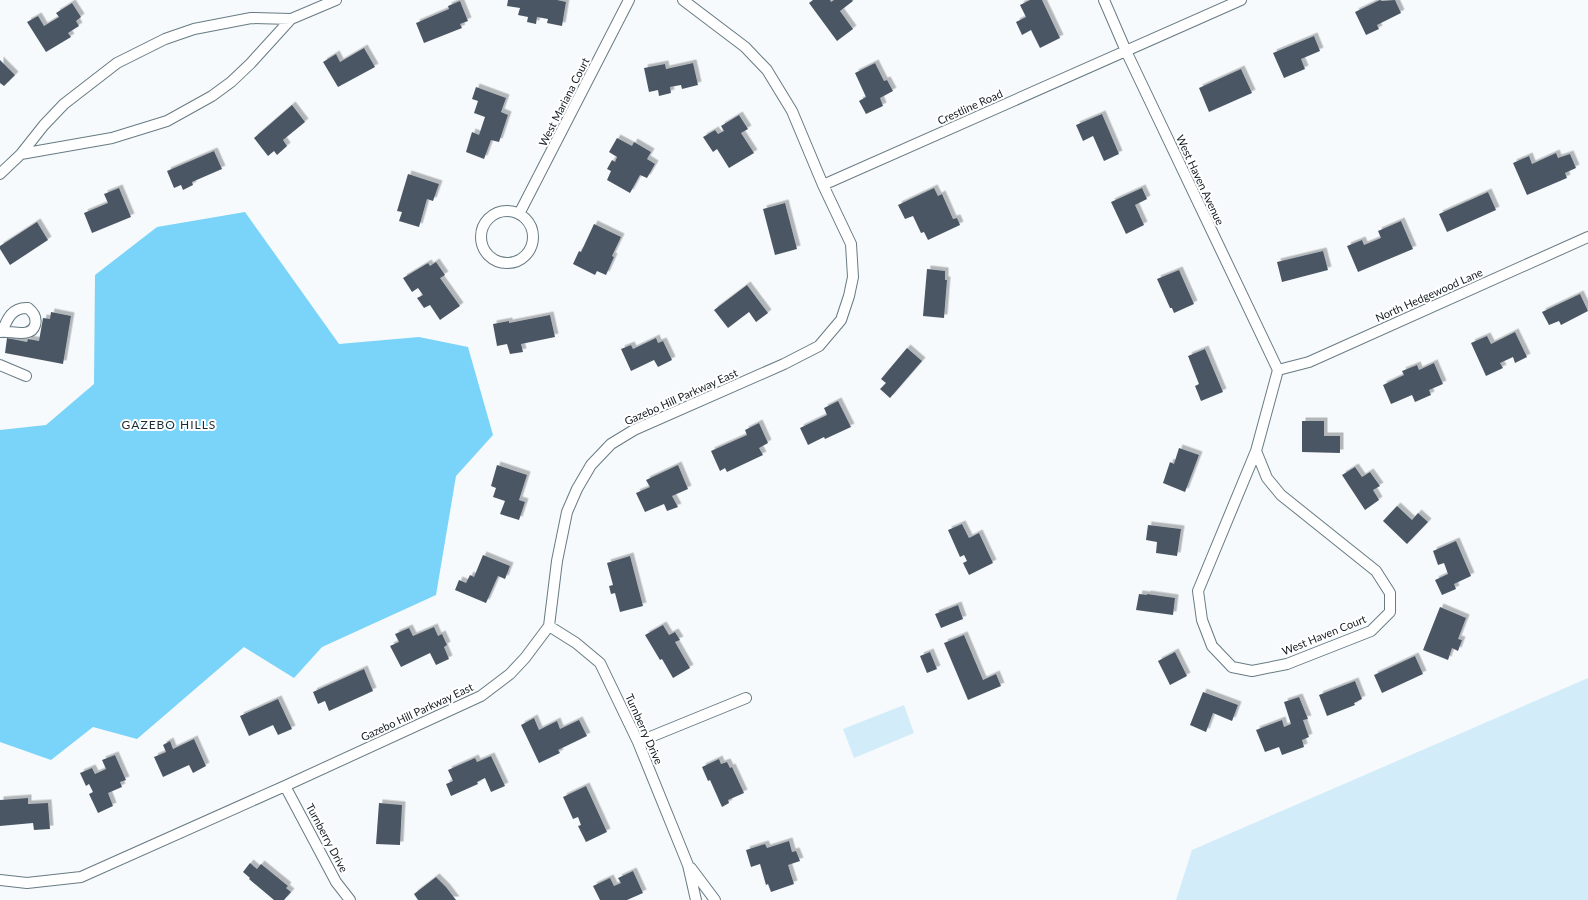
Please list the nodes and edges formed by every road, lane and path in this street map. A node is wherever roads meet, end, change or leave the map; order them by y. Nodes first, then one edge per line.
1 (336, 0) edge
2 (629, 0) edge
3 (683, 0) edge
4 (1104, 0) edge
5 (1241, 0) edge
6 (291, 19) junction
7 (1126, 51) junction
8 (21, 154) junction
9 (0, 174) edge
10 (823, 185) junction
11 (520, 214) junction
12 (1588, 237) edge
13 (0, 365) edge
14 (1278, 370) junction
15 (26, 376) dead end
16 (1256, 451) junction
17 (549, 626) junction
18 (746, 698) dead end
19 (638, 742) junction
20 (285, 786) junction
21 (688, 865) junction
22 (0, 880) edge
23 (350, 900) edge
24 (696, 900) edge
25 (715, 900) edge

1 - 6 street
2 - 11 street, West Mariana Court
3 - 10 street, Gazebo Hill Parkway East
4 - 7 street, West Haven Avenue
5 - 7 street, Crestline Road
6 - 8 street
6 - 8 street
7 - 10 street, Crestline Road
7 - 14 street, West Haven Avenue
8 - 9 street
10 - 17 street, Gazebo Hill Parkway East
11 - 11 street
12 - 14 street, North Hedgewood Lane
13 - 15 street
14 - 16 street, West Haven Court
16 - 16 street, West Haven Court
17 - 19 street, Turnberry Drive
17 - 20 street, Gazebo Hill Parkway East
18 - 19 street
19 - 21 street, Turnberry Drive
20 - 22 street, Gazebo Hill Parkway East
20 - 23 street, Turnberry Drive
21 - 24 street, Turnberry Drive
21 - 25 street, Turnberry Drive

